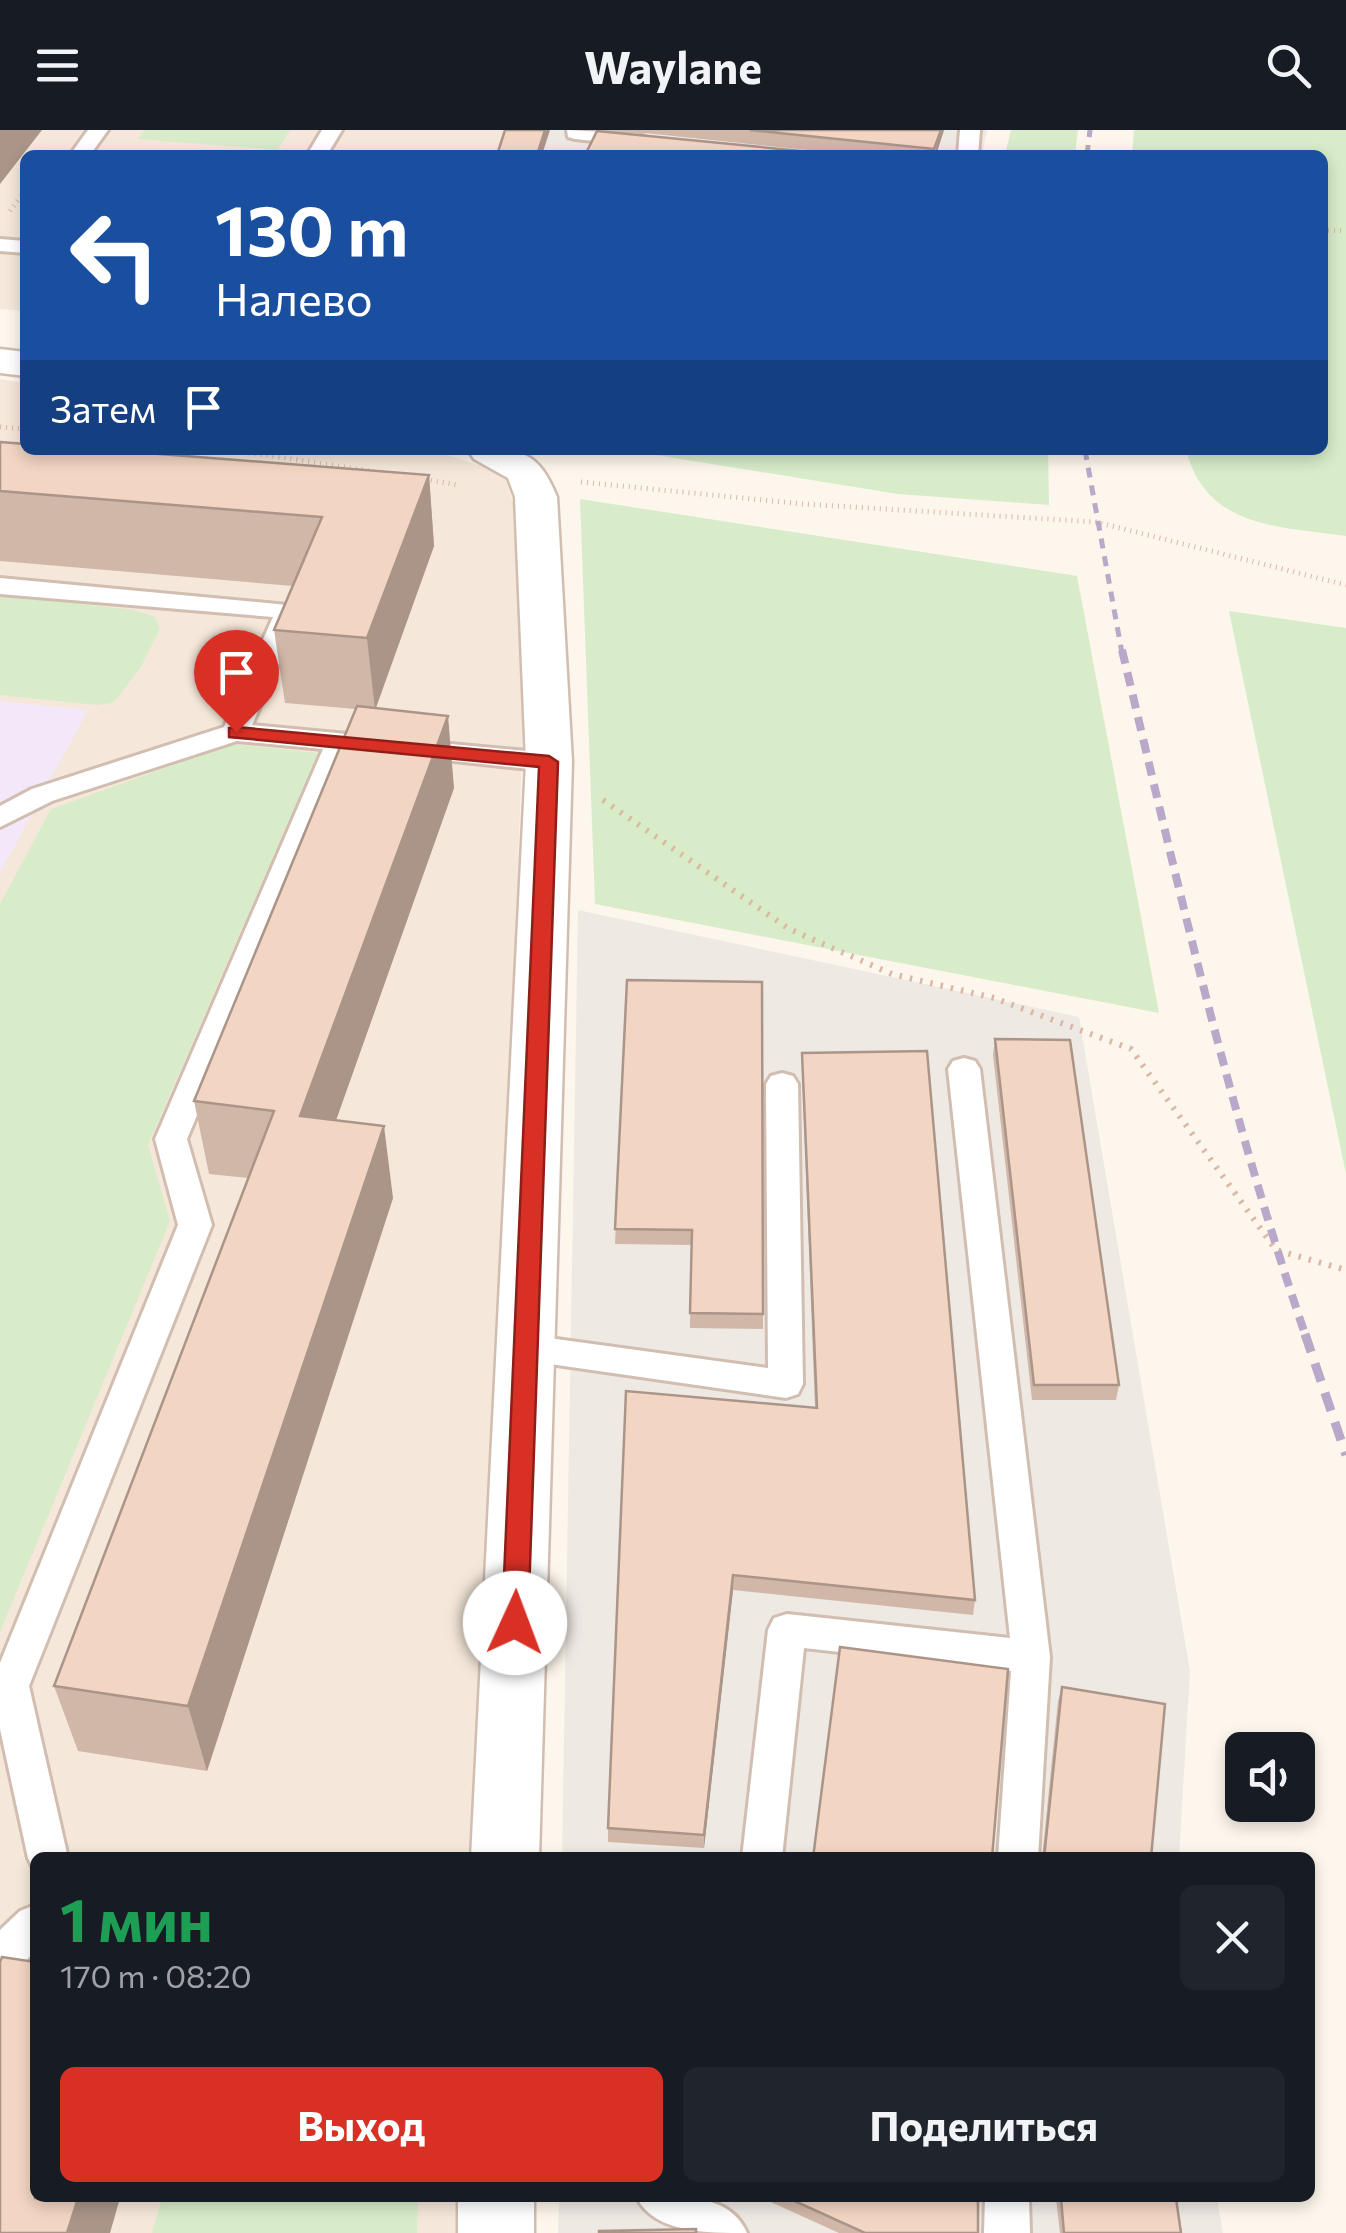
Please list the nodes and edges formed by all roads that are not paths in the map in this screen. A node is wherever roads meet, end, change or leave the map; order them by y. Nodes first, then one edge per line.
1 (575, 132) edge
2 (652, 141) edge
3 (517, 473) edge
4 (0, 586) edge
5 (236, 732) junction
6 (340, 742) junction
7 (549, 762) junction
8 (0, 818) edge
9 (964, 1069) dead end
10 (782, 1084) dead end
11 (527, 1349) junction
12 (1030, 1657) junction
13 (47, 1852) edge
14 (505, 1852) edge
15 (763, 1852) edge
16 (1018, 1852) edge
17 (30, 1930) edge
18 (0, 1958) edge
19 (496, 2202) edge
20 (666, 2202) edge
21 (1007, 2202) edge
22 (496, 2233) edge
23 (724, 2233) edge
24 (1006, 2233) edge

1 - 2 lane
3 - 7 street
4 - 5 lane
5 - 6 lane
5 - 8 lane
6 - 7 lane
6 - 13 lane
7 - 11 street
9 - 12 lane
10 - 11 lane
11 - 14 street
12 - 15 lane
12 - 16 lane
17 - 18 lane
19 - 22 street
20 - 23 lane
21 - 24 lane

